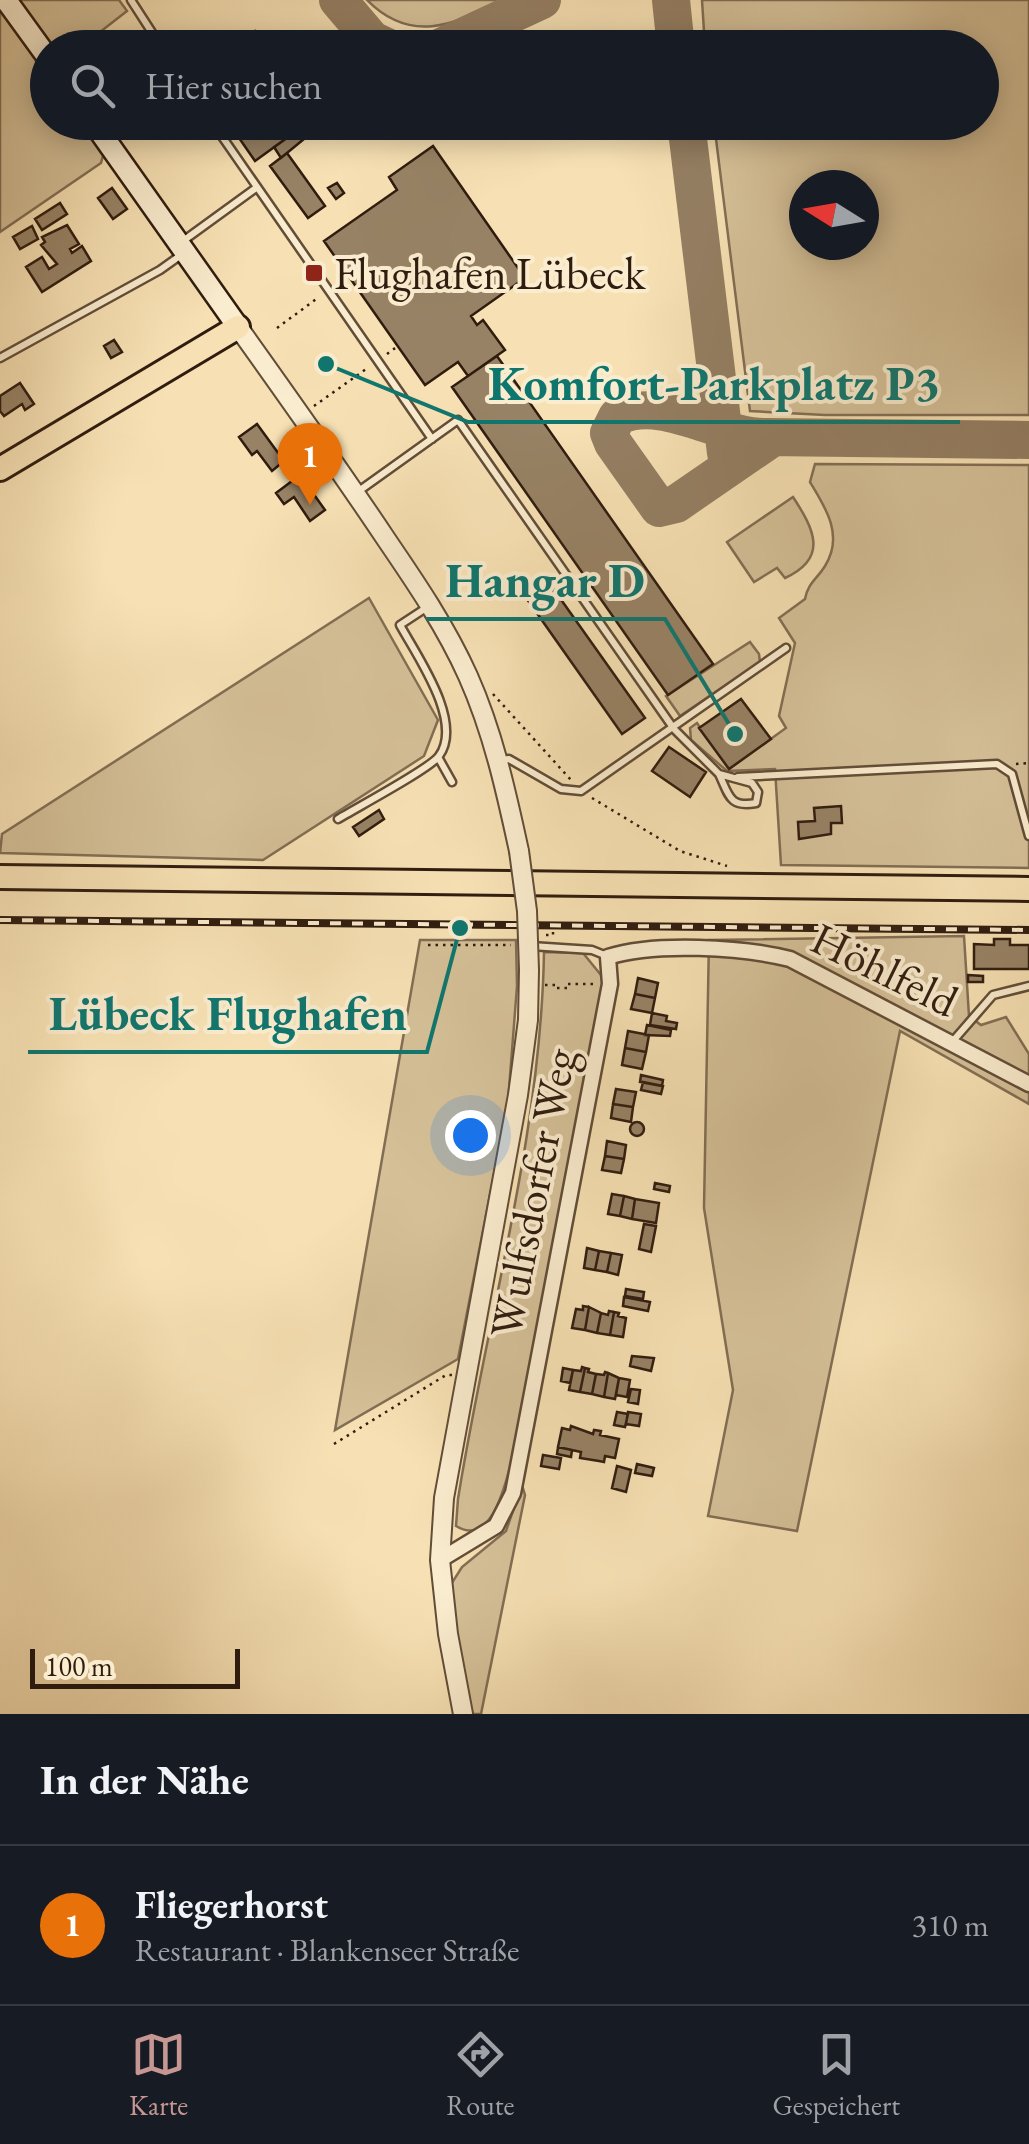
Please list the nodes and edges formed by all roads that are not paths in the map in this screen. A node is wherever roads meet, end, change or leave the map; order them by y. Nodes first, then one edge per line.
1 (6, 0) edge
2 (131, 0) edge
3 (150, 30) edge
4 (30, 33) edge
5 (106, 140) edge
6 (224, 140) edge
7 (256, 188) junction
8 (181, 248) junction
9 (238, 327) junction
10 (0, 358) edge
11 (432, 439) junction
12 (0, 469) edge
13 (356, 493) junction
14 (430, 606) junction
15 (786, 648) dead end
16 (674, 729) junction
17 (438, 758) junction
18 (498, 760) junction
19 (719, 774) junction
20 (732, 777) junction
21 (452, 782) dead end
22 (338, 819) dead end
23 (1029, 836) edge
24 (0, 877) edge
25 (1029, 889) edge
26 (523, 946) road end
27 (608, 957) junction
28 (1029, 986) edge
29 (952, 1042) junction
30 (1029, 1084) edge
31 (440, 1560) junction
32 (463, 1714) edge

1 - 4 main road
2 - 3 lane
5 - 8 main road
6 - 7 lane
7 - 8 lane
7 - 11 lane
8 - 9 main road
8 - 10 lane
9 - 12 main road
9 - 13 street, Wulfsdorfer Weg
11 - 13 lane
11 - 16 lane
13 - 14 street, Wulfsdorfer Weg
14 - 17 lane
14 - 18 street, Wulfsdorfer Weg
15 - 16 lane
16 - 18 lane
16 - 19 lane
17 - 21 lane
17 - 22 lane
18 - 31 street, Wulfsdorfer Weg, bridge
19 - 20 lane
19 - 20 lane
20 - 23 lane
24 - 25 main road
26 - 27 lane
27 - 29 street, Höhlfeld
27 - 31 street, Wulfsdorfer Weg
28 - 29 lane
29 - 30 street, Höhlfeld
31 - 32 street, Wulfsdorfer Weg

